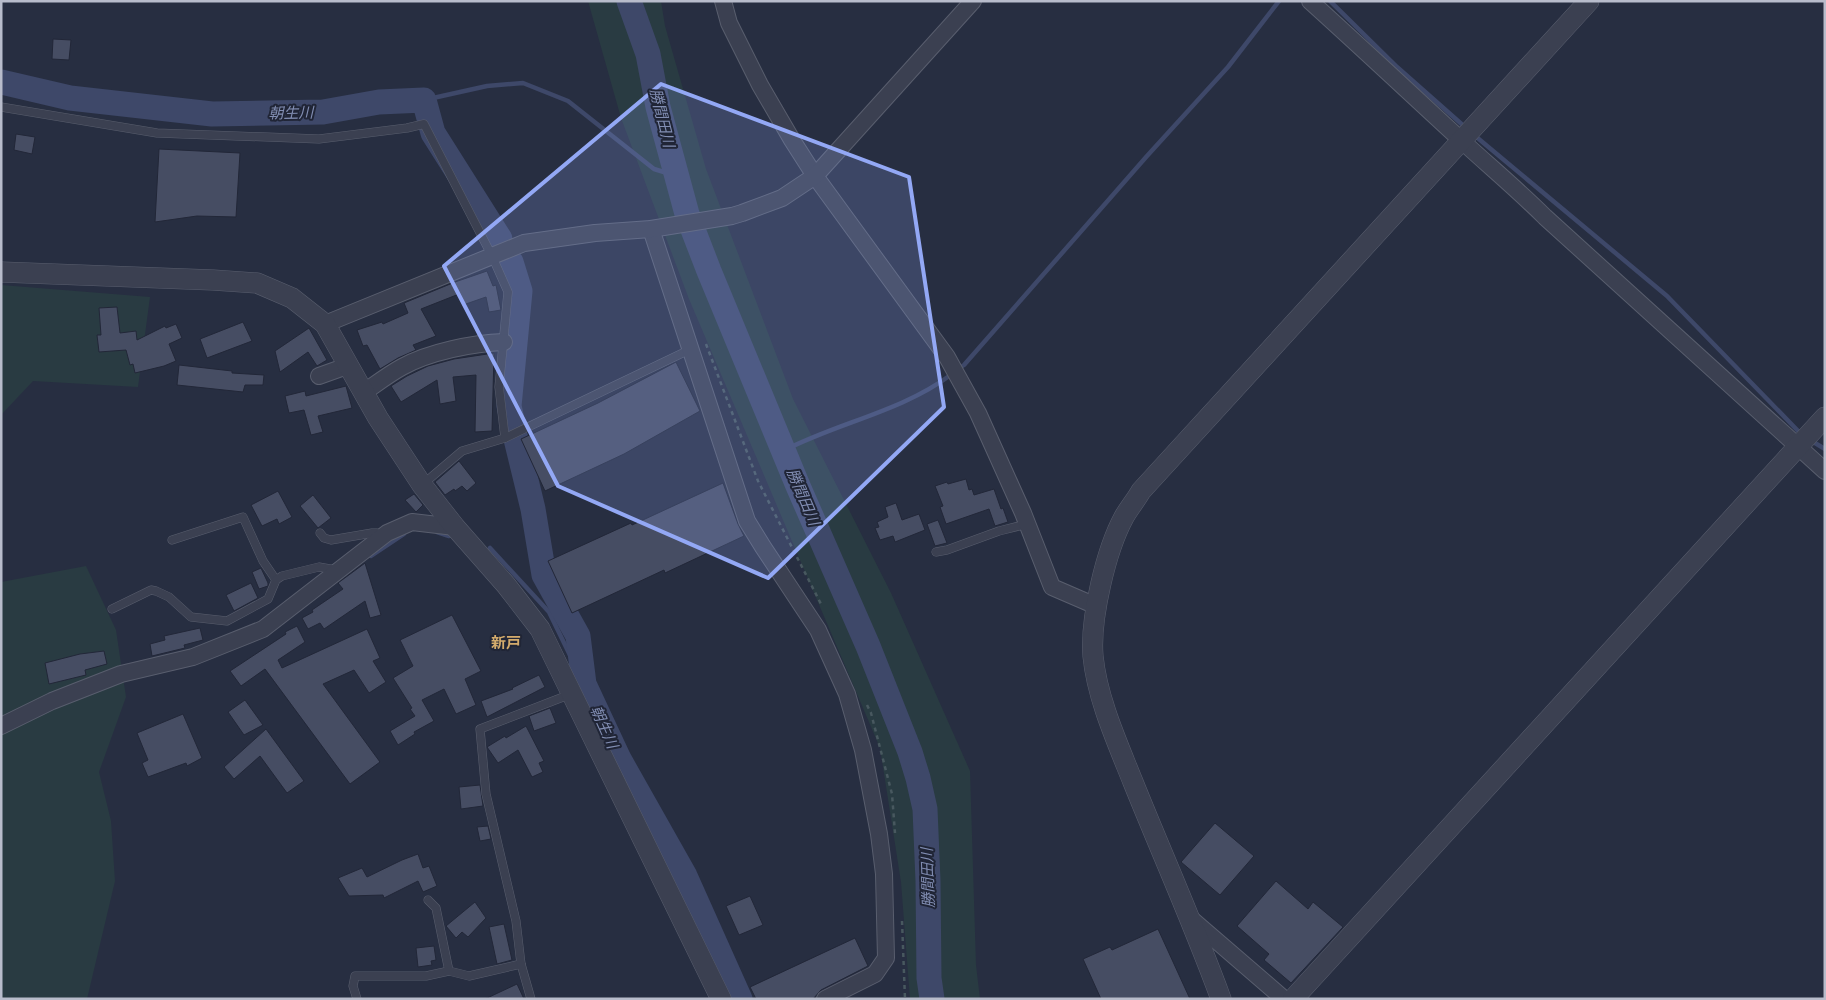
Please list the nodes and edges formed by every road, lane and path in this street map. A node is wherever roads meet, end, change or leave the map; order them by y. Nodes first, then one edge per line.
1 (723, 1) edge
2 (972, 1) edge
3 (1310, 1) edge
4 (1589, 1) edge
5 (1, 107) edge
6 (1467, 134) junction
7 (815, 176) junction
8 (651, 229) junction
9 (492, 256) junction
10 (1, 272) edge
11 (325, 324) junction
12 (504, 342) junction
13 (691, 349) junction
14 (348, 366) junction
15 (319, 376) dead end
16 (363, 393) junction
17 (1809, 434) edge
18 (505, 438) junction
19 (1825, 471) edge
20 (422, 485) junction
21 (1028, 524) junction
22 (455, 527) junction
23 (320, 533) dead end
24 (382, 536) junction
25 (172, 540) dead end
26 (936, 552) dead end
27 (338, 571) junction
28 (276, 580) junction
29 (1096, 606) junction
30 (112, 608) dead end
31 (571, 694) junction
32 (1, 726) edge
33 (428, 900) dead end
34 (1189, 917) junction
35 (521, 964) junction
36 (448, 971) junction
37 (357, 999) edge
38 (530, 999) edge
39 (721, 999) edge
40 (825, 999) edge
41 (1221, 999) edge
42 (1284, 999) edge
43 (1293, 999) edge

1 - 7 street
2 - 7 street
3 - 6 street
4 - 6 street
5 - 9 lane
6 - 17 street
6 - 29 street
7 - 8 street
7 - 21 street
8 - 9 street
8 - 13 street
9 - 11 street
9 - 12 lane
10 - 11 street
11 - 14 street
12 - 16 street
12 - 18 lane
13 - 18 lane
13 - 40 street
14 - 15 street
14 - 16 street
16 - 20 street
17 - 19 street
17 - 43 street
18 - 20 lane
20 - 22 street
21 - 26 lane
21 - 29 street
22 - 24 street
22 - 31 street
23 - 24 lane
24 - 27 street
25 - 28 lane
27 - 28 lane
27 - 32 street
28 - 30 lane
29 - 34 street
31 - 35 lane
31 - 39 street
33 - 36 lane
34 - 41 street
34 - 42 street
35 - 36 lane
35 - 38 lane
36 - 37 lane

